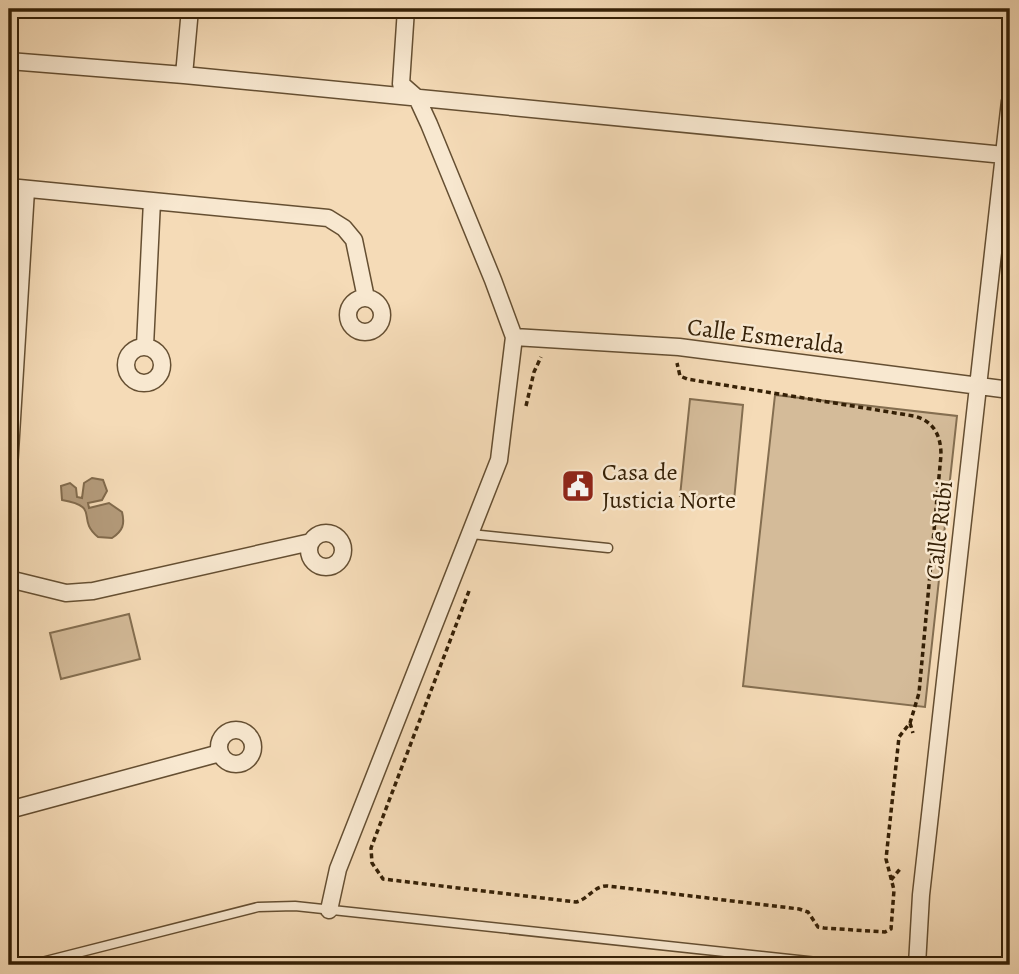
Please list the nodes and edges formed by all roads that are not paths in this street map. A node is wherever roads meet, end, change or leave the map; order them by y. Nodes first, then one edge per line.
1 (190, 9) edge
2 (406, 9) edge
3 (9, 61) edge
4 (184, 75) junction
5 (417, 98) junction
6 (1010, 100) edge
7 (1004, 155) junction
8 (9, 187) edge
9 (26, 190) junction
10 (152, 201) junction
11 (366, 298) dead end
12 (514, 337) junction
13 (145, 346) dead end
14 (978, 385) junction
15 (1010, 390) edge
16 (9, 468) edge
17 (471, 534) junction
18 (311, 542) dead end
19 (608, 548) dead end
20 (9, 565) edge
21 (9, 579) edge
22 (9, 603) edge
23 (220, 753) dead end
24 (9, 810) edge
25 (329, 910) junction
26 (30, 965) edge
27 (845, 965) edge
28 (917, 965) edge

1 - 4 street
2 - 5 street
3 - 4 street
4 - 5 street
5 - 7 street
5 - 12 street
6 - 7 street, Calle Rubi
7 - 14 street, Calle Rubi
8 - 9 street
9 - 10 street
9 - 16 street
10 - 11 street
10 - 13 street
12 - 14 street, Calle Esmeralda
12 - 17 street
14 - 15 street, Calle Esmeralda
14 - 28 street, Calle Rubi
17 - 19 lane
17 - 25 street
18 - 21 street
20 - 21 street
21 - 22 street
23 - 24 street
25 - 26 lane
25 - 27 lane

